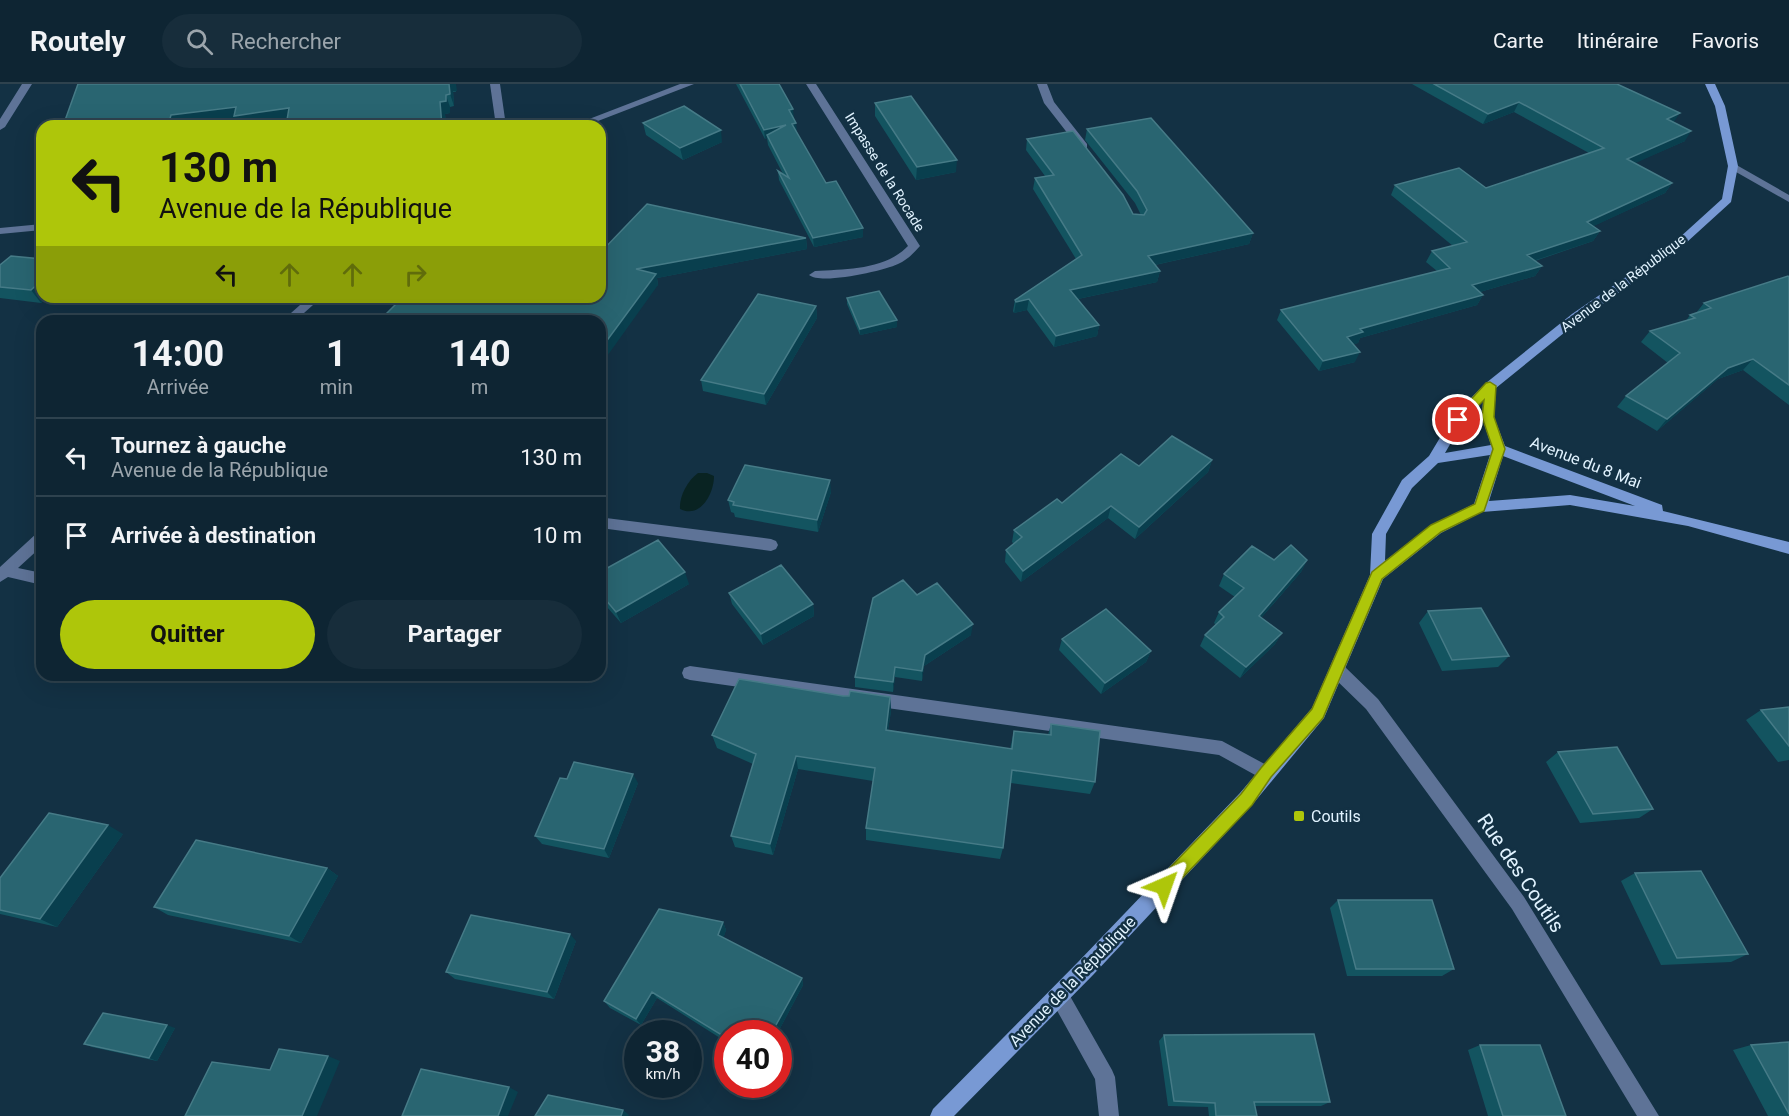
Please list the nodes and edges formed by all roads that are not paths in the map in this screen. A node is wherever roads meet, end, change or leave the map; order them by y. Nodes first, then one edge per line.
1 (27, 84) edge
2 (495, 84) edge
3 (689, 84) edge
4 (812, 84) edge
5 (1042, 84) edge
6 (1710, 84) edge
7 (500, 120) edge
8 (592, 120) edge
9 (0, 127) edge
10 (1092, 158) edge
11 (1733, 166) junction
12 (1789, 199) edge
13 (36, 227) edge
14 (0, 231) edge
15 (815, 275) dead end
16 (309, 303) edge
17 (295, 315) edge
18 (1490, 386) junction
19 (1499, 449) junction
20 (1434, 459) junction
21 (1480, 507) junction
22 (1688, 520) junction
23 (606, 523) edge
24 (36, 543) edge
25 (771, 545) dead end
26 (1789, 548) edge
27 (3, 573) edge
28 (1377, 575) junction
29 (36, 578) edge
30 (1337, 670) junction
31 (690, 673) dead end
32 (1266, 772) junction
33 (1059, 996) junction
34 (940, 1116) edge
35 (1109, 1116) edge
36 (1649, 1116) edge

1 - 9 street
2 - 7 street
3 - 8 street
4 - 15 street, Impasse de la Rocade
5 - 10 street
6 - 11 street, Avenue de la République
11 - 12 street
11 - 18 street, Avenue de la République
13 - 14 street
16 - 17 street
18 - 19 street
18 - 20 street, Avenue de la République
19 - 20 street, Avenue du 8 Mai
19 - 21 street
19 - 22 street, Avenue du 8 Mai
20 - 28 street, Avenue de la République
21 - 22 street, Avenue du 8 Mai
21 - 28 street, Avenue de la République
22 - 26 street, Avenue du 8 Mai
23 - 25 street
24 - 27 street
27 - 29 street
28 - 30 street, Avenue de la République
30 - 32 street, Avenue de la République
30 - 36 street, Rue des Coutils
31 - 32 street
32 - 33 street, Avenue de la République
33 - 34 street, Avenue de la République
33 - 35 street

